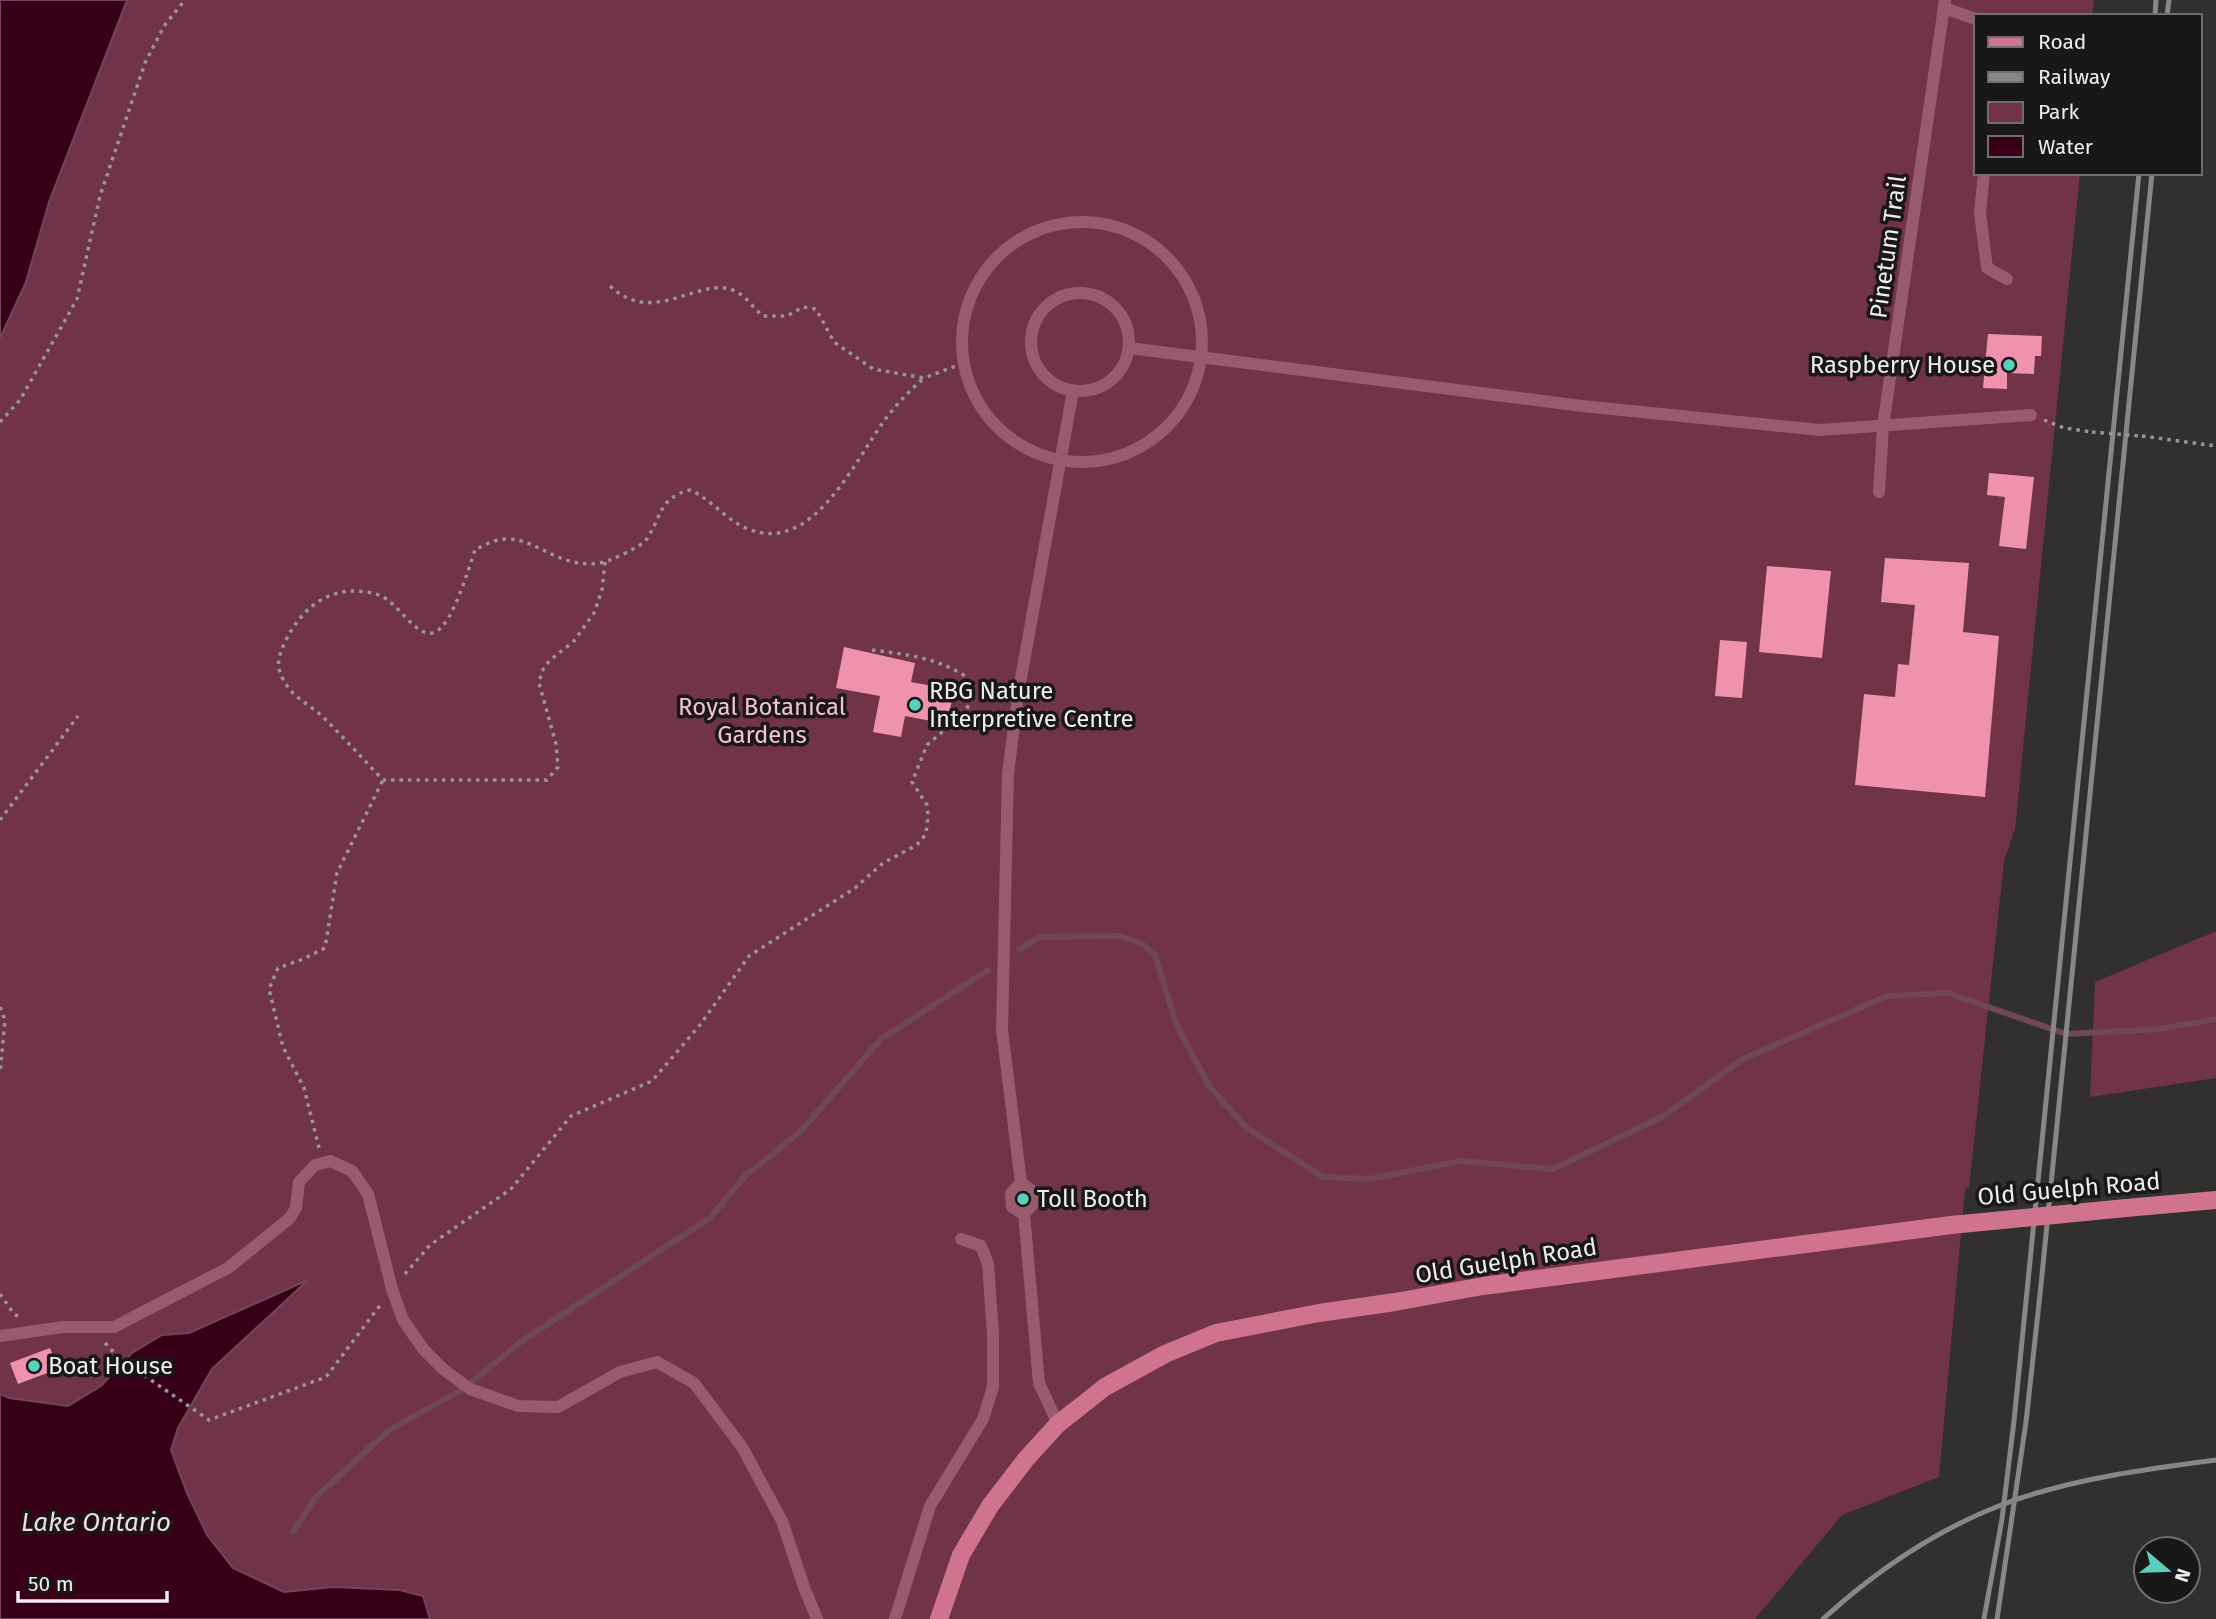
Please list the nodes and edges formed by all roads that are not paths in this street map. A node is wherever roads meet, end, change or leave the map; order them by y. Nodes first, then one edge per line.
1 (1945, 4) edge
2 (1974, 18) edge
3 (1984, 175) edge
4 (2007, 279) dead end
5 (1129, 348) junction
6 (1201, 357) junction
7 (1073, 391) junction
8 (2031, 415) road end
9 (1883, 426) junction
10 (1059, 460) junction
11 (1879, 492) dead end
12 (1021, 1183) junction
13 (2216, 1200) edge
14 (1024, 1214) junction
15 (961, 1239) dead end
16 (0, 1336) edge
17 (1058, 1424) junction
18 (817, 1619) edge
19 (895, 1619) edge
20 (939, 1619) edge

1 - 2 lane
1 - 9 lane, Pinetum Trail
3 - 4 lane
5 - 6 lane
5 - 7 lane
5 - 7 lane
6 - 9 lane
6 - 10 lane
6 - 10 lane
7 - 10 lane
8 - 9 lane
9 - 11 lane, Pinetum Trail
10 - 12 lane
12 - 14 lane
12 - 14 lane
13 - 17 street, Old Guelph Road, bridge
14 - 17 lane
15 - 19 lane
16 - 18 lane
17 - 20 street, Old Guelph Road

